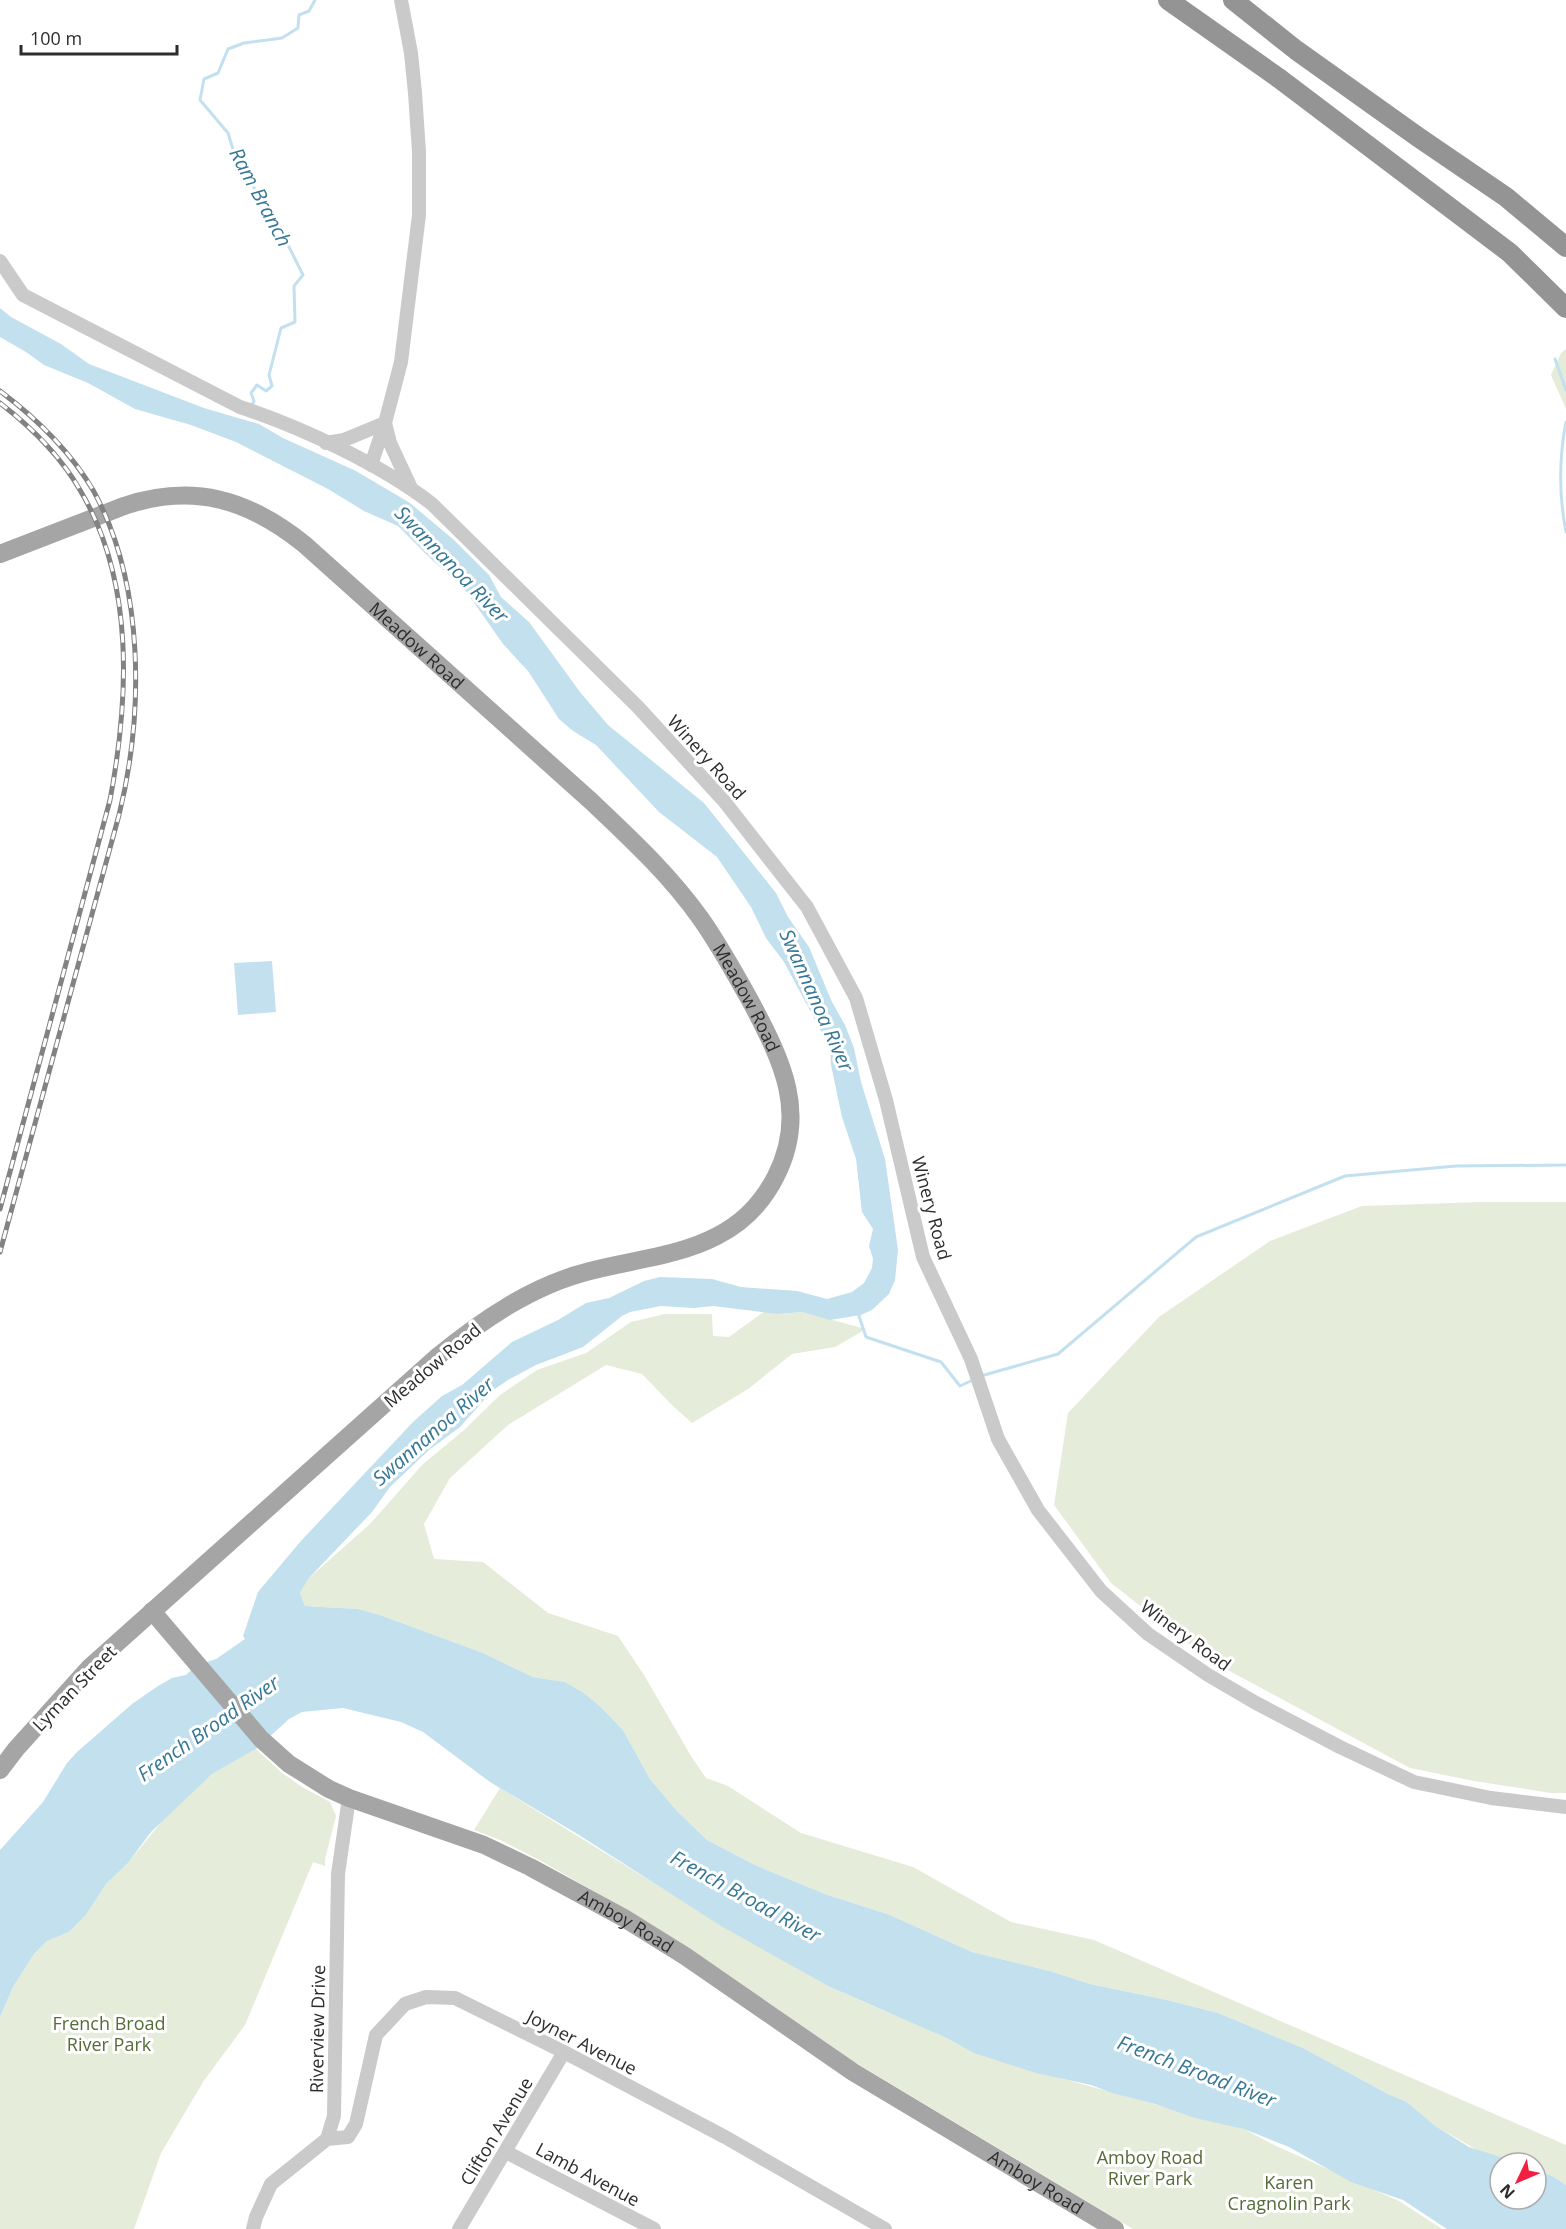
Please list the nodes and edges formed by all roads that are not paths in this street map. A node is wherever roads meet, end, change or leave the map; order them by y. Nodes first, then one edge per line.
1 (400, 0) edge
2 (1168, 0) edge
3 (1233, 0) edge
4 (1566, 247) edge
5 (0, 261) edge
6 (1566, 308) edge
7 (385, 423) junction
8 (326, 443) junction
9 (370, 465) junction
10 (411, 488) junction
11 (0, 554) edge
12 (185, 1581) junction
13 (152, 1611) junction
14 (178, 1640) junction
15 (0, 1770) edge
16 (349, 1798) junction
17 (1566, 1807) edge
18 (564, 2052) junction
19 (327, 2139) junction
20 (506, 2152) junction
21 (253, 2229) edge
22 (459, 2229) edge
23 (654, 2229) edge
24 (885, 2229) edge
25 (1115, 2229) edge

1 - 7 street
2 - 6 highway
3 - 4 highway
5 - 8 street, Winery Road
7 - 8 street
7 - 9 street
7 - 10 street
8 - 9 street, Winery Road
9 - 10 street, Winery Road
10 - 17 street, Winery Road
11 - 12 main road, Meadow Road
12 - 13 main road, Meadow Road
12 - 14 main road
13 - 14 main road, Amboy Road
13 - 15 main road, Lyman Street
14 - 16 main road, Amboy Road
16 - 19 street, Riverview Drive
16 - 25 main road, Amboy Road
18 - 19 street, Joyner Avenue
18 - 20 street, Clifton Avenue
18 - 24 street, Joyner Avenue
19 - 21 street
20 - 22 street, Clifton Avenue
20 - 23 street, Lamb Avenue

